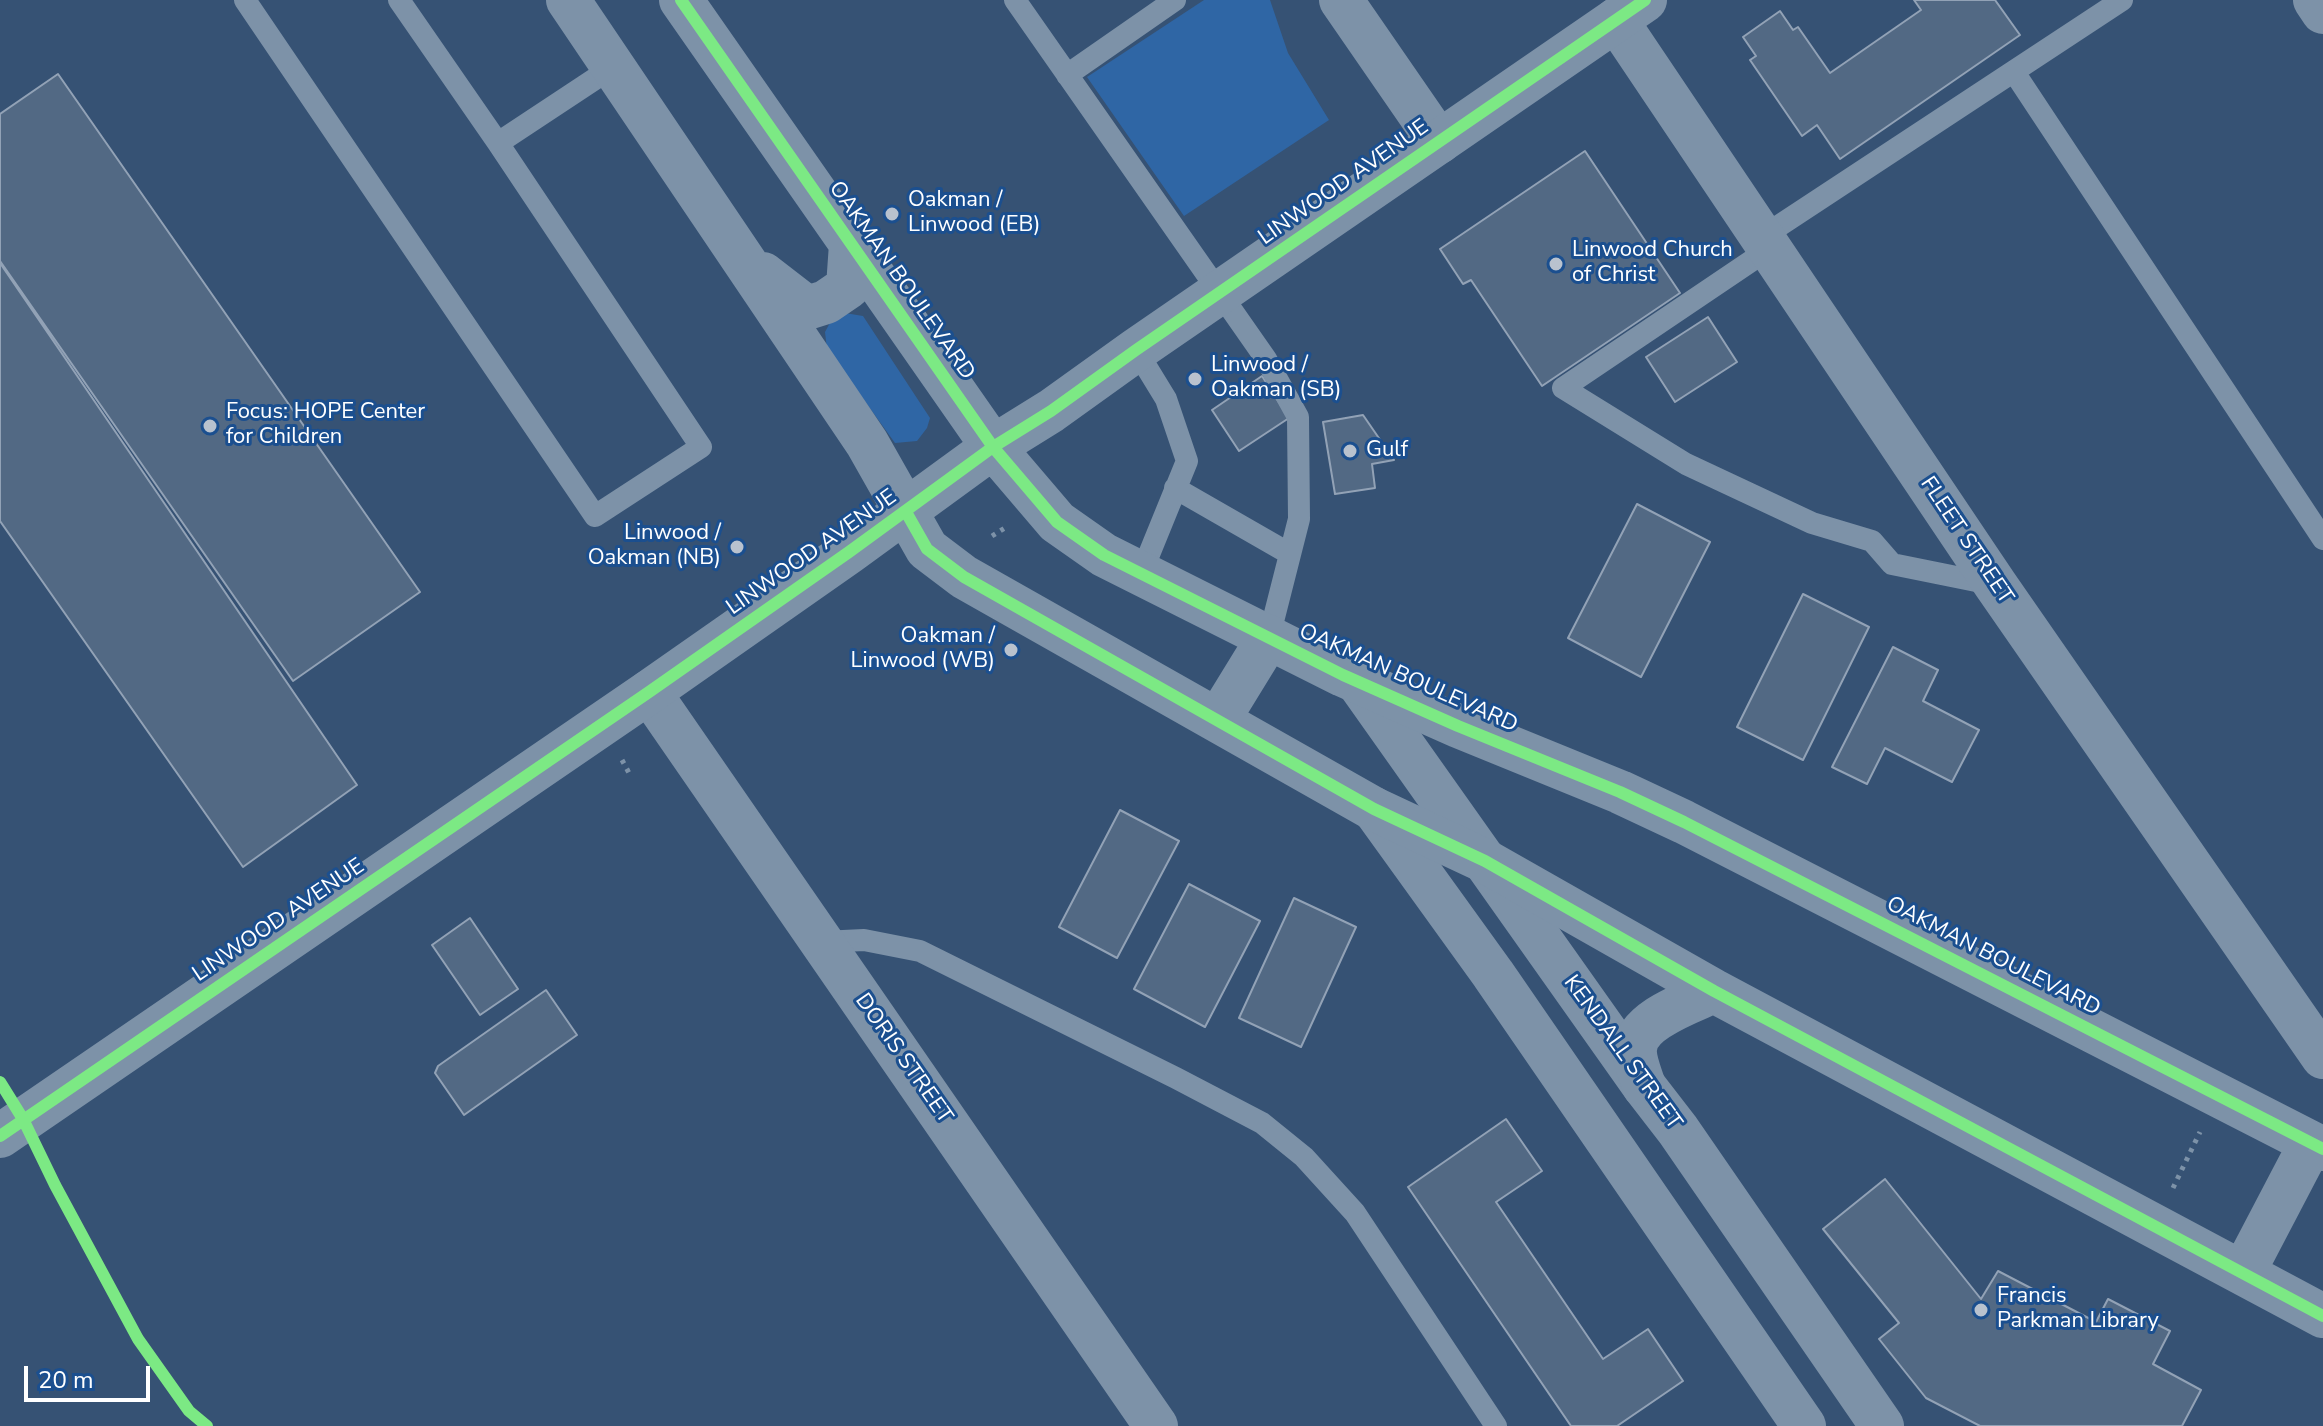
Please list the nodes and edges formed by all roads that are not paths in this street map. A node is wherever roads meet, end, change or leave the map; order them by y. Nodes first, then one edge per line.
1 (245, 0) edge
2 (399, 0) edge
3 (568, 0) edge
4 (681, 0) edge
5 (1015, 0) edge
6 (1175, 0) edge
7 (1341, 0) edge
8 (2122, 0) edge
9 (2315, 0) edge
10 (1630, 10) edge
11 (2323, 12) edge
12 (613, 67) junction
13 (2014, 72) junction
14 (1067, 75) junction
15 (1439, 142) junction
16 (498, 143) junction
17 (1766, 243) junction
18 (851, 244) junction
19 (742, 259) junction
20 (1219, 294) junction
21 (1136, 350) junction
22 (993, 447) junction
23 (1175, 488) junction
24 (906, 512) junction
25 (2323, 539) edge
26 (1290, 554) junction
27 (1141, 574) junction
28 (1995, 584) junction
29 (1269, 637) junction
30 (1358, 682) junction
31 (649, 692) junction
32 (1218, 720) junction
33 (1374, 809) junction
34 (1485, 861) junction
35 (822, 942) junction
36 (1714, 991) junction
37 (2323, 1057) edge
38 (1644, 1086) junction
39 (0, 1136) edge
40 (2317, 1146) edge
41 (2243, 1273) junction
42 (2323, 1316) edge
43 (1156, 1426) edge
44 (1496, 1426) edge
45 (1804, 1426) edge
46 (1882, 1426) edge

1 - 16 lane
2 - 16 lane
3 - 12 street
4 - 18 street, OAKMAN BOULEVARD
5 - 14 lane
6 - 14 lane
7 - 15 street
8 - 13 lane
9 - 11 street
10 - 15 street, LINWOOD AVENUE
10 - 17 street, FLEET STREET
12 - 16 lane
12 - 19 street
13 - 17 lane
13 - 25 lane
14 - 20 lane
15 - 20 street, LINWOOD AVENUE
17 - 28 street, FLEET STREET
17 - 28 lane
18 - 19 street
18 - 22 street, OAKMAN BOULEVARD
19 - 24 street
20 - 21 street, LINWOOD AVENUE
20 - 26 lane
21 - 22 street, LINWOOD AVENUE
21 - 23 lane
22 - 24 street, LINWOOD AVENUE
22 - 27 street, OAKMAN BOULEVARD
23 - 26 lane
23 - 27 lane
24 - 31 street, LINWOOD AVENUE
24 - 32 street
26 - 29 lane
27 - 29 street, OAKMAN BOULEVARD
28 - 37 street, FLEET STREET
29 - 30 street, OAKMAN BOULEVARD
29 - 32 street
30 - 34 street, KENDALL STREET
30 - 40 street, OAKMAN BOULEVARD
31 - 35 street, DORIS STREET
31 - 39 street, LINWOOD AVENUE
32 - 33 street
33 - 34 street
33 - 45 street
34 - 36 street
34 - 38 street, KENDALL STREET
35 - 43 street, DORIS STREET
35 - 44 lane
36 - 38 street
36 - 41 street
38 - 46 street, KENDALL STREET
40 - 41 street
41 - 42 street

